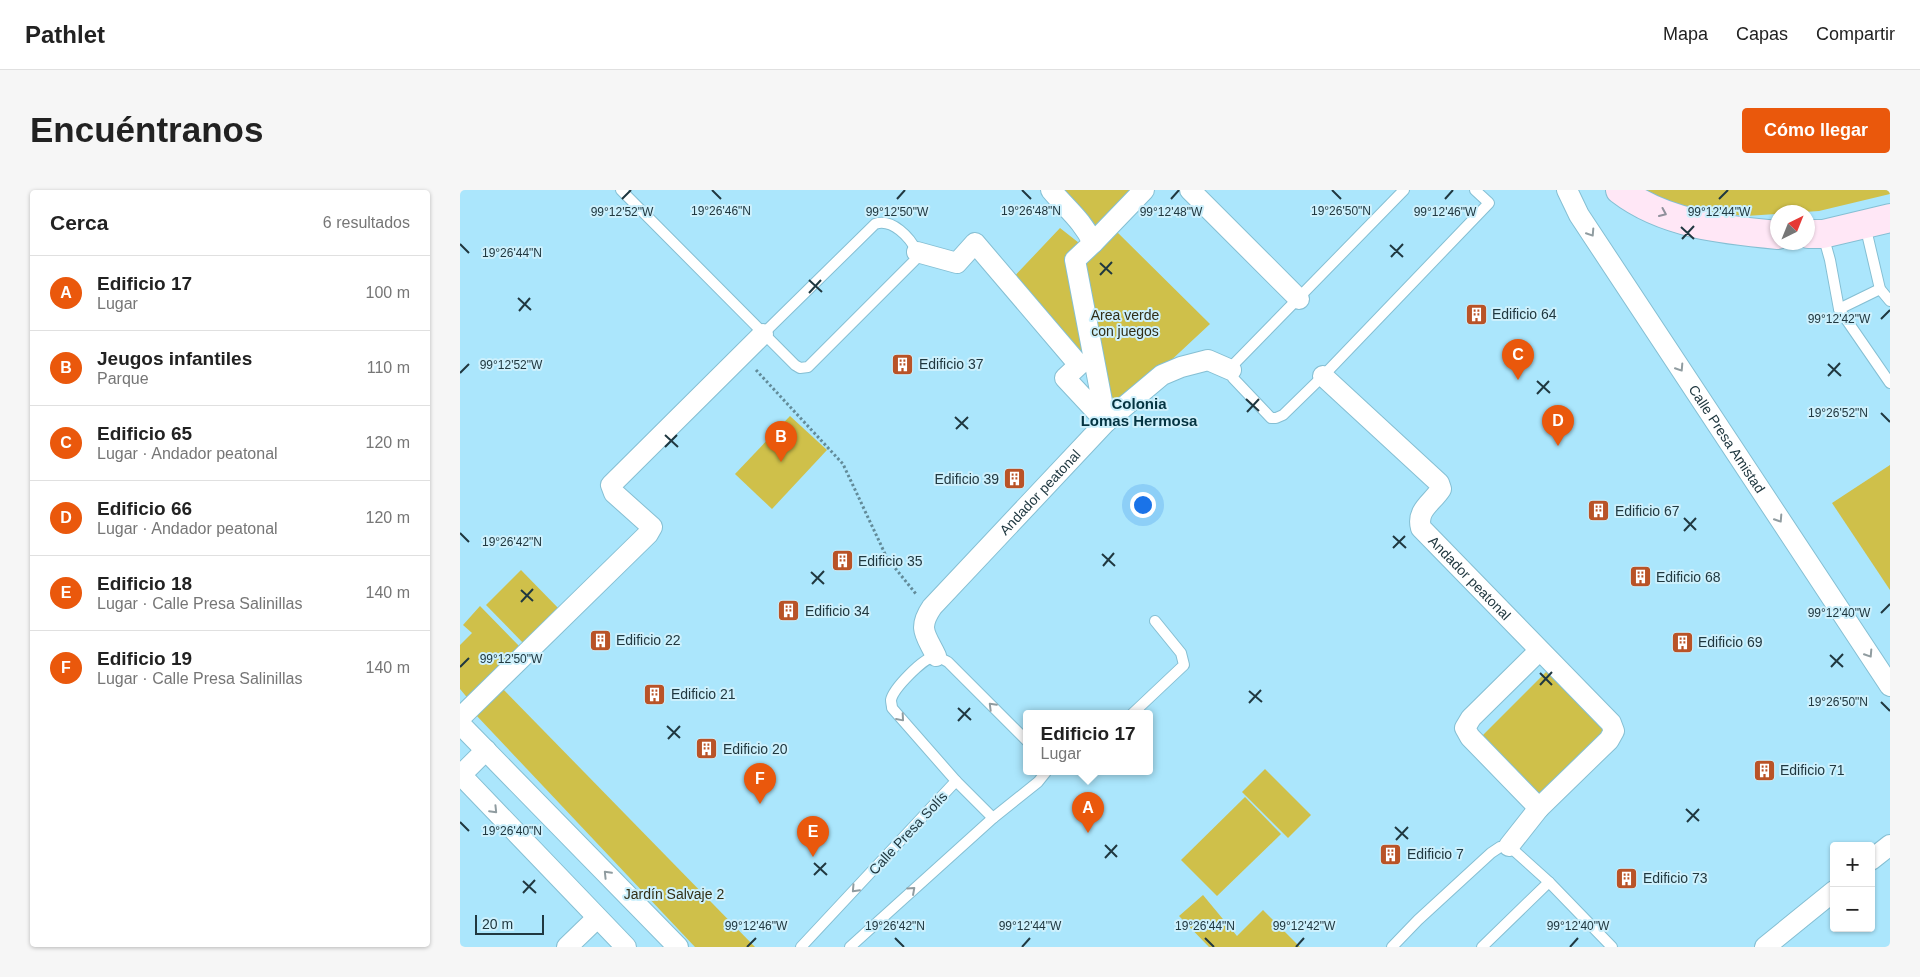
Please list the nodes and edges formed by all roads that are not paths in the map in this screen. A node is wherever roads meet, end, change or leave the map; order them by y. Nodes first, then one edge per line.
1 (621, 190) edge
2 (1051, 190) edge
3 (1144, 190) edge
4 (1190, 190) edge
5 (1404, 190) edge
6 (1475, 190) edge
7 (1568, 190) edge
8 (1620, 190) edge
9 (1877, 221) edge
10 (1770, 234) edge
11 (1815, 234) edge
12 (1093, 242) junction
13 (917, 252) junction
14 (1880, 289) junction
15 (1299, 299) junction
16 (1890, 301) edge
17 (1839, 309) junction
18 (763, 334) junction
19 (1231, 370) junction
20 (1323, 376) junction
21 (1890, 383) edge
22 (1106, 422) junction
23 (1154, 621) dead end
24 (1539, 651) junction
25 (936, 656) junction
26 (1890, 686) edge
27 (1136, 710) edge
28 (460, 718) edge
29 (460, 724) edge
30 (1023, 737) edge
31 (486, 750) junction
32 (460, 775) edge
33 (1044, 775) edge
34 (956, 781) junction
35 (1539, 808) junction
36 (993, 818) junction
37 (1890, 845) edge
38 (1509, 846) junction
39 (1875, 857) edge
40 (1549, 882) junction
41 (1830, 894) edge
42 (597, 918) junction
43 (567, 947) edge
44 (626, 947) edge
45 (678, 947) edge
46 (801, 947) edge
47 (850, 947) edge
48 (1392, 947) edge
49 (1482, 947) edge
50 (1612, 947) edge
51 (1765, 947) edge

1 - 18 lane
2 - 12 street
3 - 12 street
4 - 15 street
5 - 15 lane
6 - 20 lane
7 -> 26 street, Calle Presa Amistad
8 -> 10 main road
9 - 11 main road
9 - 14 lane
11 - 17 lane
12 - 22 street
13 - 18 lane
13 - 18 lane
13 - 22 street
14 - 16 lane
14 - 17 lane
15 - 19 lane
17 - 21 lane
18 - 28 street
19 - 20 lane
19 - 22 street, Andador peatonal
20 - 24 street, Andador peatonal
22 - 25 street, Andador peatonal
23 - 27 lane
24 - 35 street
24 - 35 street, Andador peatonal
30 -> 25 lane
25 -> 34 lane, Calle Presa Solís
29 - 31 street
31 - 32 street
45 -> 31 street
32 -> 42 street
33 - 36 lane
34 - 36 lane
34 -> 46 lane, Calle Presa Solís
35 - 38 street, Andador peatonal
47 -> 36 lane
37 - 39 street
38 - 40 lane
38 - 48 lane
40 - 49 lane
40 - 50 lane
41 - 51 street
42 - 43 street
42 - 44 street

